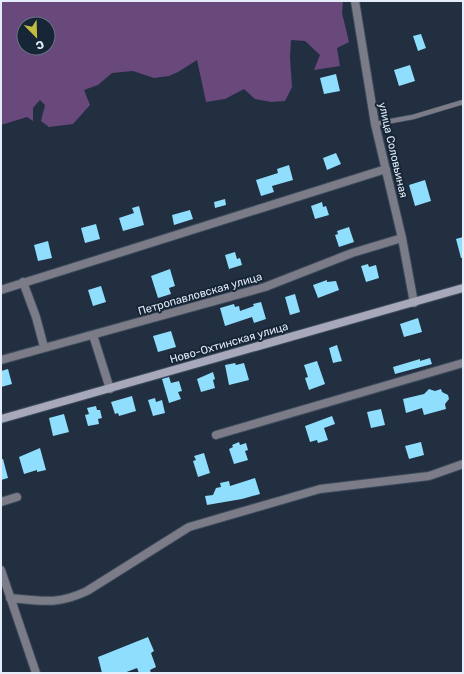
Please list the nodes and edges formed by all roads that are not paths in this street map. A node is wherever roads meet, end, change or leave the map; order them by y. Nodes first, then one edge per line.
1 (355, 1) edge
2 (463, 102) edge
3 (375, 124) junction
4 (386, 170) junction
5 (402, 238) junction
6 (23, 282) junction
7 (463, 288) edge
8 (1, 290) edge
9 (414, 302) junction
10 (93, 335) junction
11 (44, 347) junction
12 (1, 360) edge
13 (463, 363) edge
14 (110, 389) junction
15 (1, 420) edge
16 (216, 436) dead end
17 (463, 464) edge
18 (17, 497) dead end
19 (1, 502) edge
20 (1, 570) edge
21 (10, 598) junction
22 (36, 673) edge

1 - 3 street, улица Соловьиная
2 - 3 lane
3 - 4 street, улица Соловьиная
4 - 5 street, улица Соловьиная
4 - 6 street
5 - 9 street, улица Соловьиная
5 - 10 street, Петропавловская улица
6 - 8 street
6 - 11 street
7 - 9 street, Ново-Охтинская улица
9 - 14 street, Ново-Охтинская улица
10 - 11 street, Петропавловская улица
10 - 14 street
11 - 12 street, Петропавловская улица
13 - 16 street
14 - 15 street, Ново-Охтинская улица
17 - 21 street
18 - 19 street
20 - 21 street
21 - 22 street

